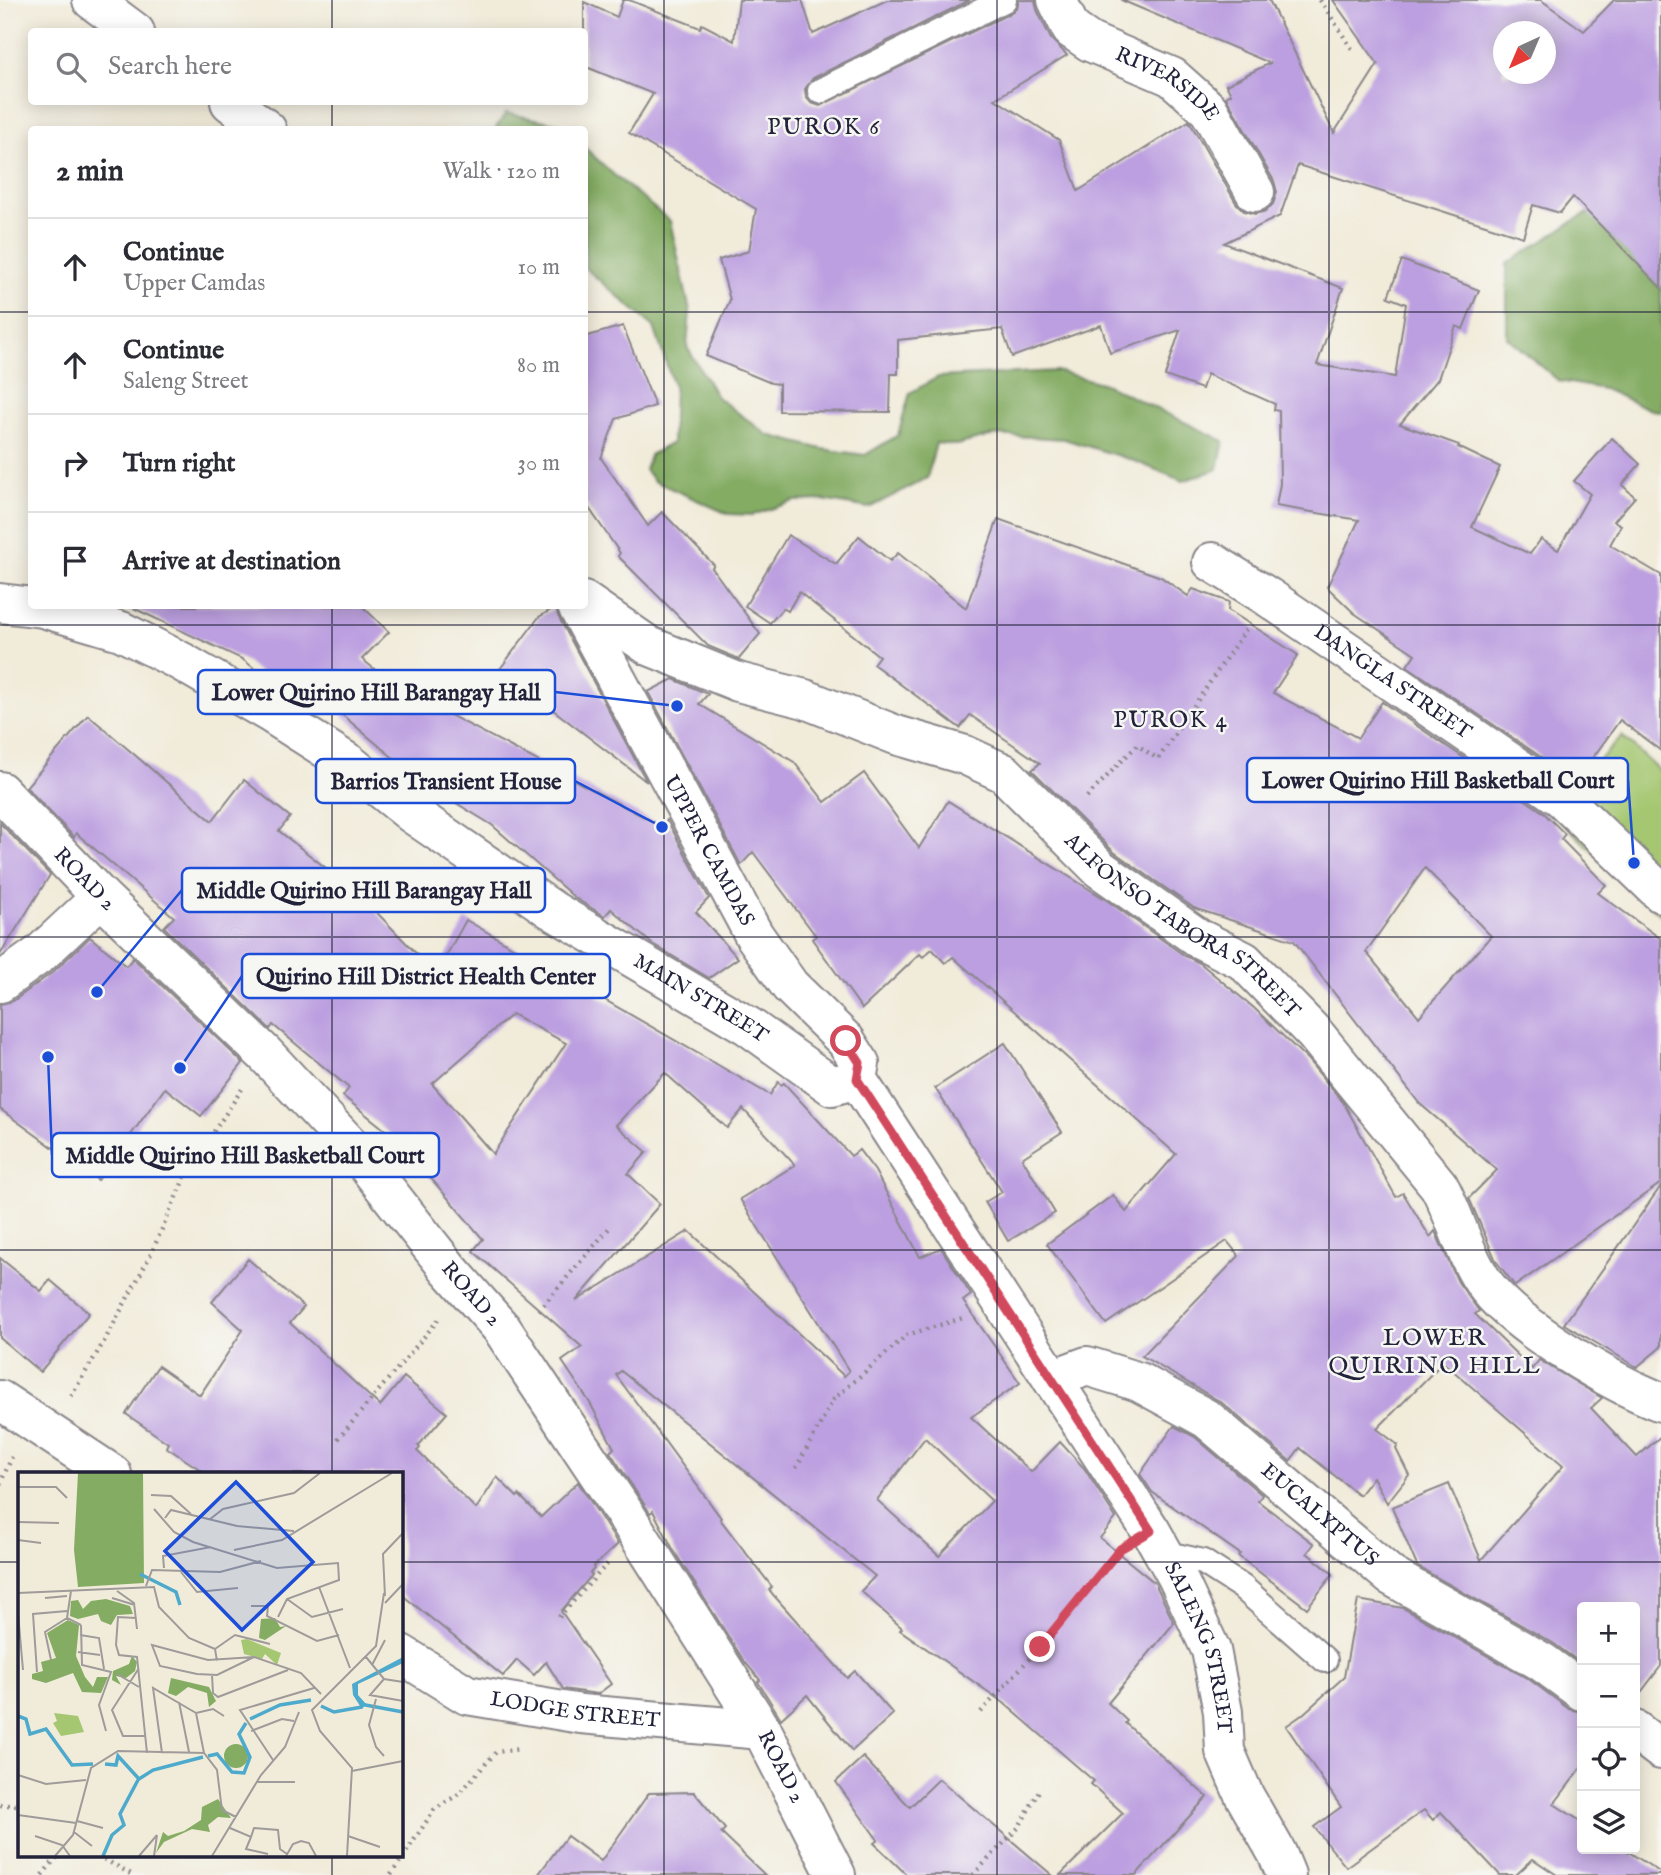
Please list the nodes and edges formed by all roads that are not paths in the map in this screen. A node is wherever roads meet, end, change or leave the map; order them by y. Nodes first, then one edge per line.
1 (92, 0) edge
2 (1004, 0) edge
3 (1056, 0) edge
4 (130, 28) edge
5 (820, 91) dead end
6 (234, 105) edge
7 (262, 126) edge
8 (1255, 191) dead end
9 (1212, 562) dead end
10 (0, 603) edge
11 (588, 604) edge
12 (28, 606) edge
13 (46, 609) edge
14 (580, 609) edge
15 (0, 791) edge
16 (1661, 893) edge
17 (101, 897) junction
18 (0, 982) edge
19 (857, 1079) junction
20 (1052, 1379) junction
21 (0, 1400) edge
22 (1661, 1402) edge
23 (109, 1472) edge
24 (1157, 1542) junction
25 (402, 1655) edge
26 (1325, 1660) dead end
27 (1577, 1688) edge
28 (762, 1730) junction
29 (1640, 1734) edge
30 (1661, 1750) edge
31 (841, 1872) edge
32 (1286, 1875) edge

1 - 4 street
2 - 5 lane
3 - 8 street, RIVERSIDE
6 - 7 street
9 - 16 street, DANGLA STREET
10 - 12 street, MAIN STREET
11 - 22 street, ALFONSO TABORA STREET
13 - 19 street, MAIN STREET
14 - 19 street, UPPER CAMDAS
15 - 17 street, ROAD 2
17 - 18 street
17 - 28 street, ROAD 2
19 - 20 street, SALENG STREET
20 - 24 street, SALENG STREET
20 - 27 street, EUCALYPTUS
21 - 23 street
24 - 26 lane
24 - 32 street, SALENG STREET
25 - 28 street, LODGE STREET
28 - 31 street, ROAD 2
29 - 30 street

